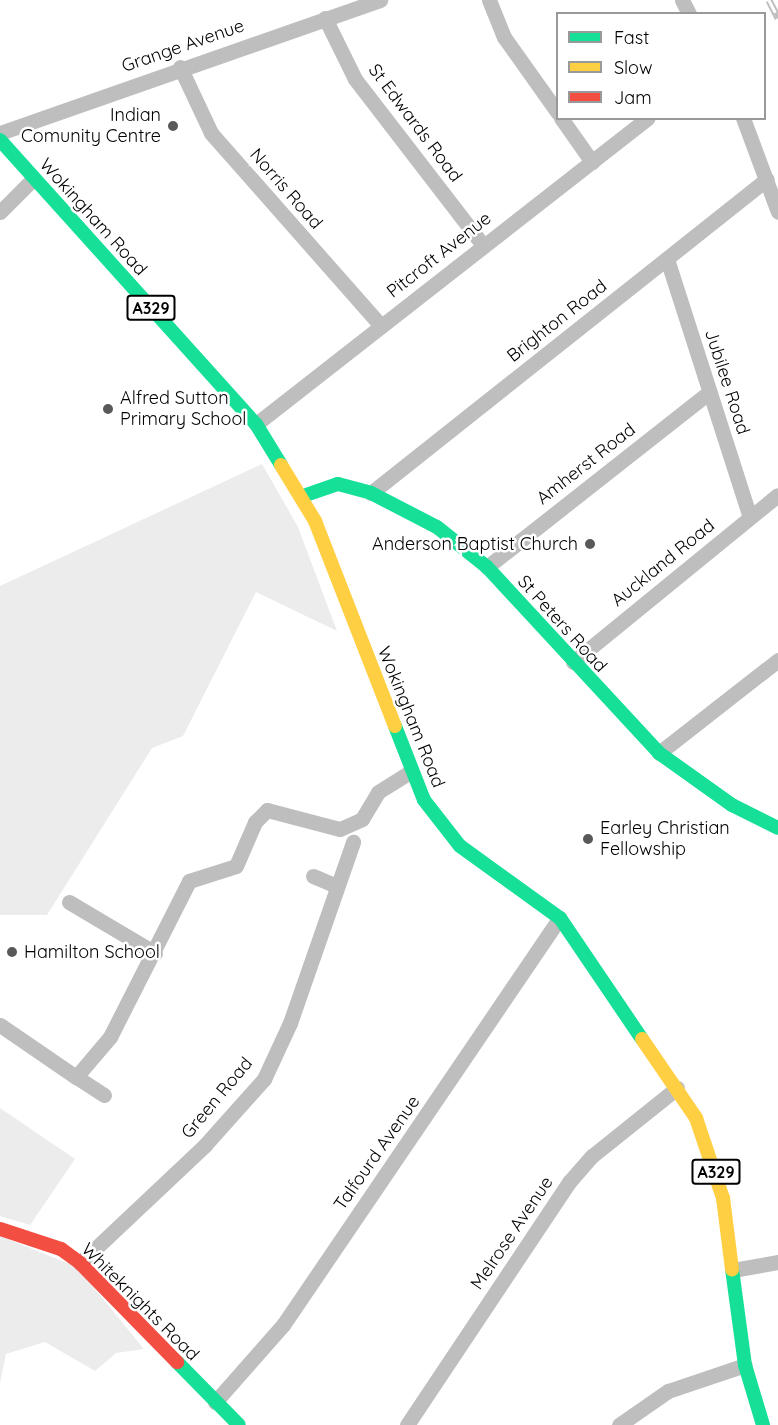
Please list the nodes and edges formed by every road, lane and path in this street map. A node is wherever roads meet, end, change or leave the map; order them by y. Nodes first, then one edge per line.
1 (380, 0) edge
2 (489, 0) edge
3 (325, 18) junction
4 (180, 67) junction
5 (556, 110) edge
6 (562, 120) edge
7 (645, 120) edge
8 (744, 120) edge
9 (0, 133) edge
10 (0, 140) edge
11 (592, 162) junction
12 (33, 179) junction
13 (767, 179) junction
14 (0, 212) edge
15 (778, 212) edge
16 (483, 245) junction
17 (667, 259) junction
18 (380, 326) junction
19 (709, 392) junction
20 (256, 423) junction
21 (371, 493) junction
22 (778, 495) edge
23 (303, 496) junction
24 (750, 517) junction
25 (487, 567) junction
26 (778, 660) edge
27 (573, 662) junction
28 (659, 753) junction
29 (411, 771) junction
30 (776, 825) edge
31 (353, 842) dead end
32 (313, 876) dead end
33 (337, 886) junction
34 (69, 902) dead end
35 (560, 918) junction
36 (155, 953) junction
37 (0, 1025) edge
38 (76, 1077) junction
39 (677, 1088) junction
40 (104, 1095) dead end
41 (0, 1229) edge
42 (778, 1262) edge
43 (80, 1263) junction
44 (733, 1270) junction
45 (745, 1365) junction
46 (214, 1402) junction
47 (239, 1425) edge
48 (407, 1425) edge
49 (619, 1425) edge
50 (763, 1425) edge

1 - 3 street, Grange Avenue
2 - 5 street
3 - 4 street, Grange Avenue
3 - 16 street, St Edwards Road
4 - 9 street, Grange Avenue
4 - 18 street, Norris Road
6 - 11 street
7 - 11 street, Pitcroft Avenue
8 - 13 street
10 - 12 main road, Wokingham Road / A329
11 - 16 street, Pitcroft Avenue
12 - 14 street
12 - 20 main road, Wokingham Road / A329
13 - 15 street
13 - 17 street, Brighton Road
16 - 18 street, Pitcroft Avenue
17 - 19 street, Jubilee Road
17 - 21 street, Brighton Road
18 - 20 street, Pitcroft Avenue
19 - 24 street, Jubilee Road
19 - 25 street, Amherst Road
20 - 23 main road, Wokingham Road / A329
21 - 23 main road, St Peters Road
21 - 25 main road, St Peters Road
22 - 24 street, Auckland Road
23 - 29 main road, Wokingham Road / A329
24 - 27 street, Auckland Road
25 - 27 main road, St Peters Road
26 - 28 street
27 - 28 main road, St Peters Road
28 - 30 main road, St Peters Road
29 - 35 main road, Wokingham Road / A329
29 - 36 street
31 - 33 street, Green Road
32 - 33 street
33 - 43 street, Green Road
34 - 36 street
35 - 39 main road, Wokingham Road / A329
35 - 46 street, Talfourd Avenue
36 - 38 street
37 - 38 street
38 - 40 street
39 - 44 main road, Wokingham Road / A329
39 - 48 street, Melrose Avenue
41 - 43 main road, Whiteknights Road
42 - 44 street
43 - 46 main road, Whiteknights Road
44 - 45 main road, Wokingham Road / A329
45 - 49 street
45 - 50 main road, Wokingham Road / A329
46 - 47 main road, Whiteknights Road

